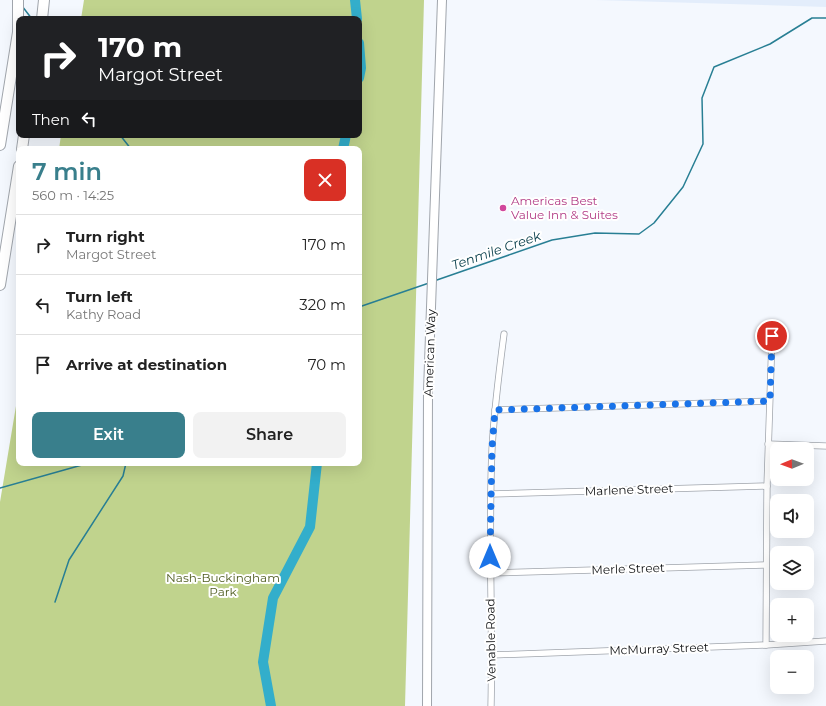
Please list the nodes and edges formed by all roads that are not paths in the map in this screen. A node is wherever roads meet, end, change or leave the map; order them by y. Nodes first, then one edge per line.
1 (18, 0) edge
2 (24, 0) edge
3 (44, 0) edge
4 (442, 0) edge
5 (19, 16) edge
6 (21, 16) edge
7 (42, 16) edge
8 (16, 46) edge
9 (0, 145) edge
10 (16, 185) edge
11 (0, 286) edge
12 (504, 334) dead end
13 (772, 336) dead end
14 (770, 401) junction
15 (495, 410) junction
16 (768, 444) junction
17 (826, 446) edge
18 (767, 486) junction
19 (491, 494) junction
20 (766, 565) junction
21 (490, 573) junction
22 (826, 641) edge
23 (766, 645) junction
24 (492, 655) junction
25 (427, 706) edge
26 (491, 706) edge

1 - 5 highway
2 - 6 highway
3 - 7 highway
4 - 25 main road, American Way
8 - 9 highway
10 - 11 highway
12 - 15 street, Venable Road
13 - 14 street
14 - 15 street
14 - 16 street
15 - 19 street, Venable Road
16 - 17 street
16 - 18 street
18 - 19 street, Marlene Street
18 - 20 street
19 - 21 street, Venable Road
20 - 21 street, Merle Street
20 - 23 street
21 - 24 street, Venable Road
22 - 23 street, McMurray Street
23 - 24 street, McMurray Street
24 - 26 street, Venable Road

